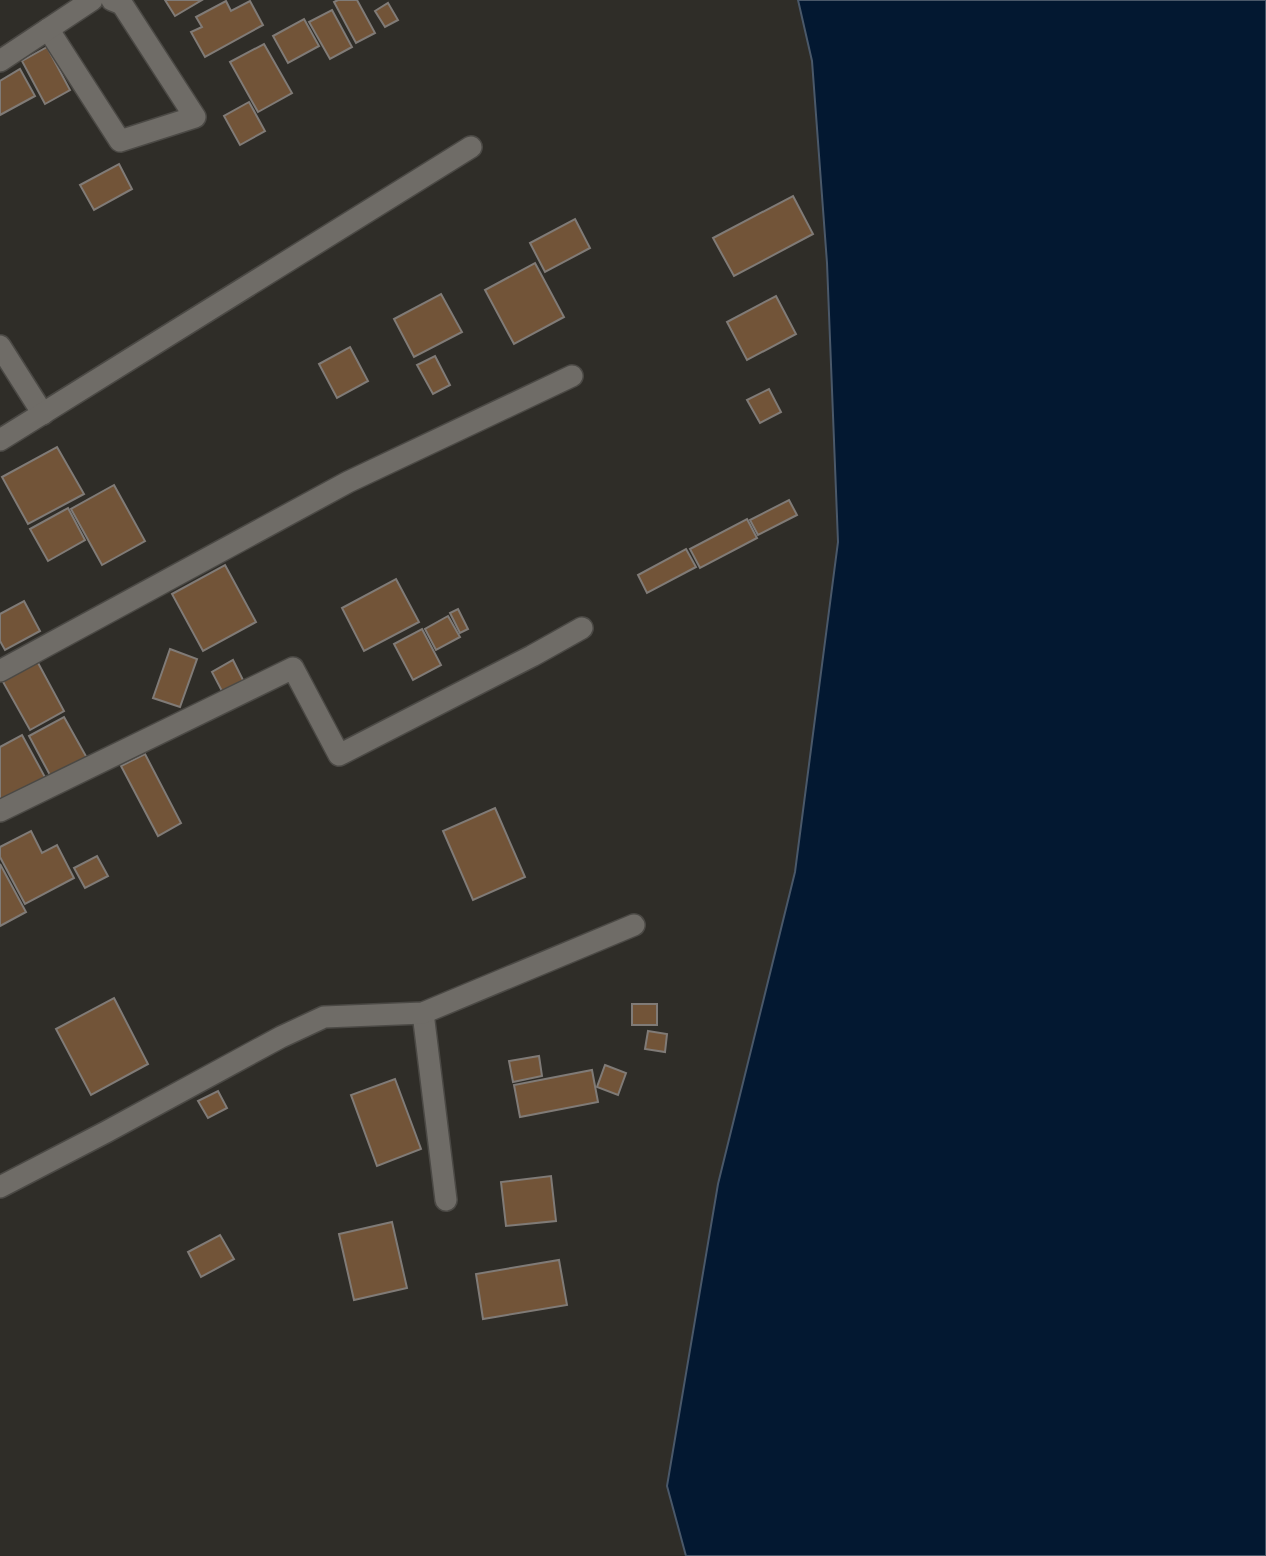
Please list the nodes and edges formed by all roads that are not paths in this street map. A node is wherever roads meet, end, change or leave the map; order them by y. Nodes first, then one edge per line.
1 (92, 0) edge
2 (112, 0) edge
3 (48, 29) junction
4 (0, 61) edge
5 (471, 147) dead end
6 (0, 346) edge
7 (572, 376) dead end
8 (43, 414) junction
9 (0, 440) edge
10 (582, 628) dead end
11 (0, 671) edge
12 (0, 811) edge
13 (634, 925) dead end
14 (423, 1013) junction
15 (0, 1187) edge
16 (446, 1200) dead end

1 - 3 street
2 - 3 street
3 - 4 street
5 - 8 street
6 - 8 street
7 - 11 street
8 - 9 street
10 - 12 street
13 - 14 street
14 - 15 street
14 - 16 street

